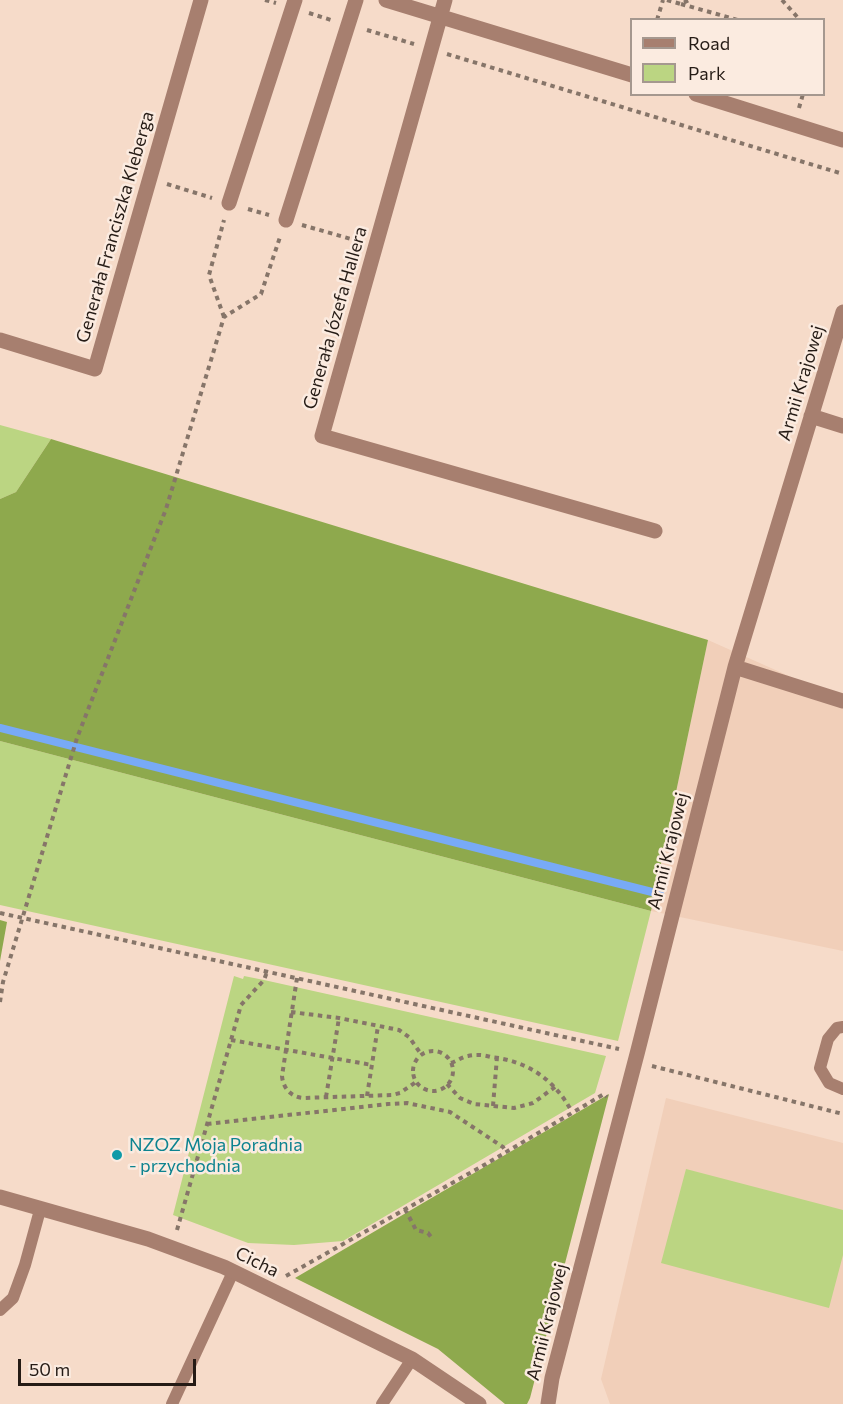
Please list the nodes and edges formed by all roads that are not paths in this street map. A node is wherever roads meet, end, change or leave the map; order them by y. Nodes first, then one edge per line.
1 (201, 0) edge
2 (356, 0) edge
3 (386, 0) edge
4 (445, 0) edge
5 (293, 4) edge
6 (440, 16) junction
7 (630, 74) edge
8 (702, 96) edge
9 (843, 140) edge
10 (229, 203) road end
11 (286, 220) road end
12 (843, 312) edge
13 (0, 340) edge
14 (811, 416) junction
15 (843, 426) edge
16 (655, 531) dead end
17 (735, 667) junction
18 (843, 701) edge
19 (843, 1027) edge
20 (843, 1089) edge
21 (0, 1197) edge
22 (40, 1209) junction
23 (233, 1272) junction
24 (0, 1310) edge
25 (412, 1359) junction
26 (172, 1404) edge
27 (382, 1404) edge
28 (479, 1404) edge
29 (548, 1404) edge

1 - 13 street, Generała Franciszka Kleberga
2 - 11 street
3 - 6 street
4 - 6 street, Generała Józefa Hallera
5 - 10 street
6 - 7 street
6 - 16 street, Generała Józefa Hallera
8 - 9 street
12 - 14 street, Armii Krajowej
14 - 15 street
14 - 17 street, Armii Krajowej
17 - 18 street
17 - 29 street, Armii Krajowej
19 - 20 lane
21 - 22 street, Cicha
22 - 23 street, Cicha
22 - 24 lane
23 - 25 street, Cicha
23 - 26 lane
25 - 27 lane
25 - 28 street, Cicha

